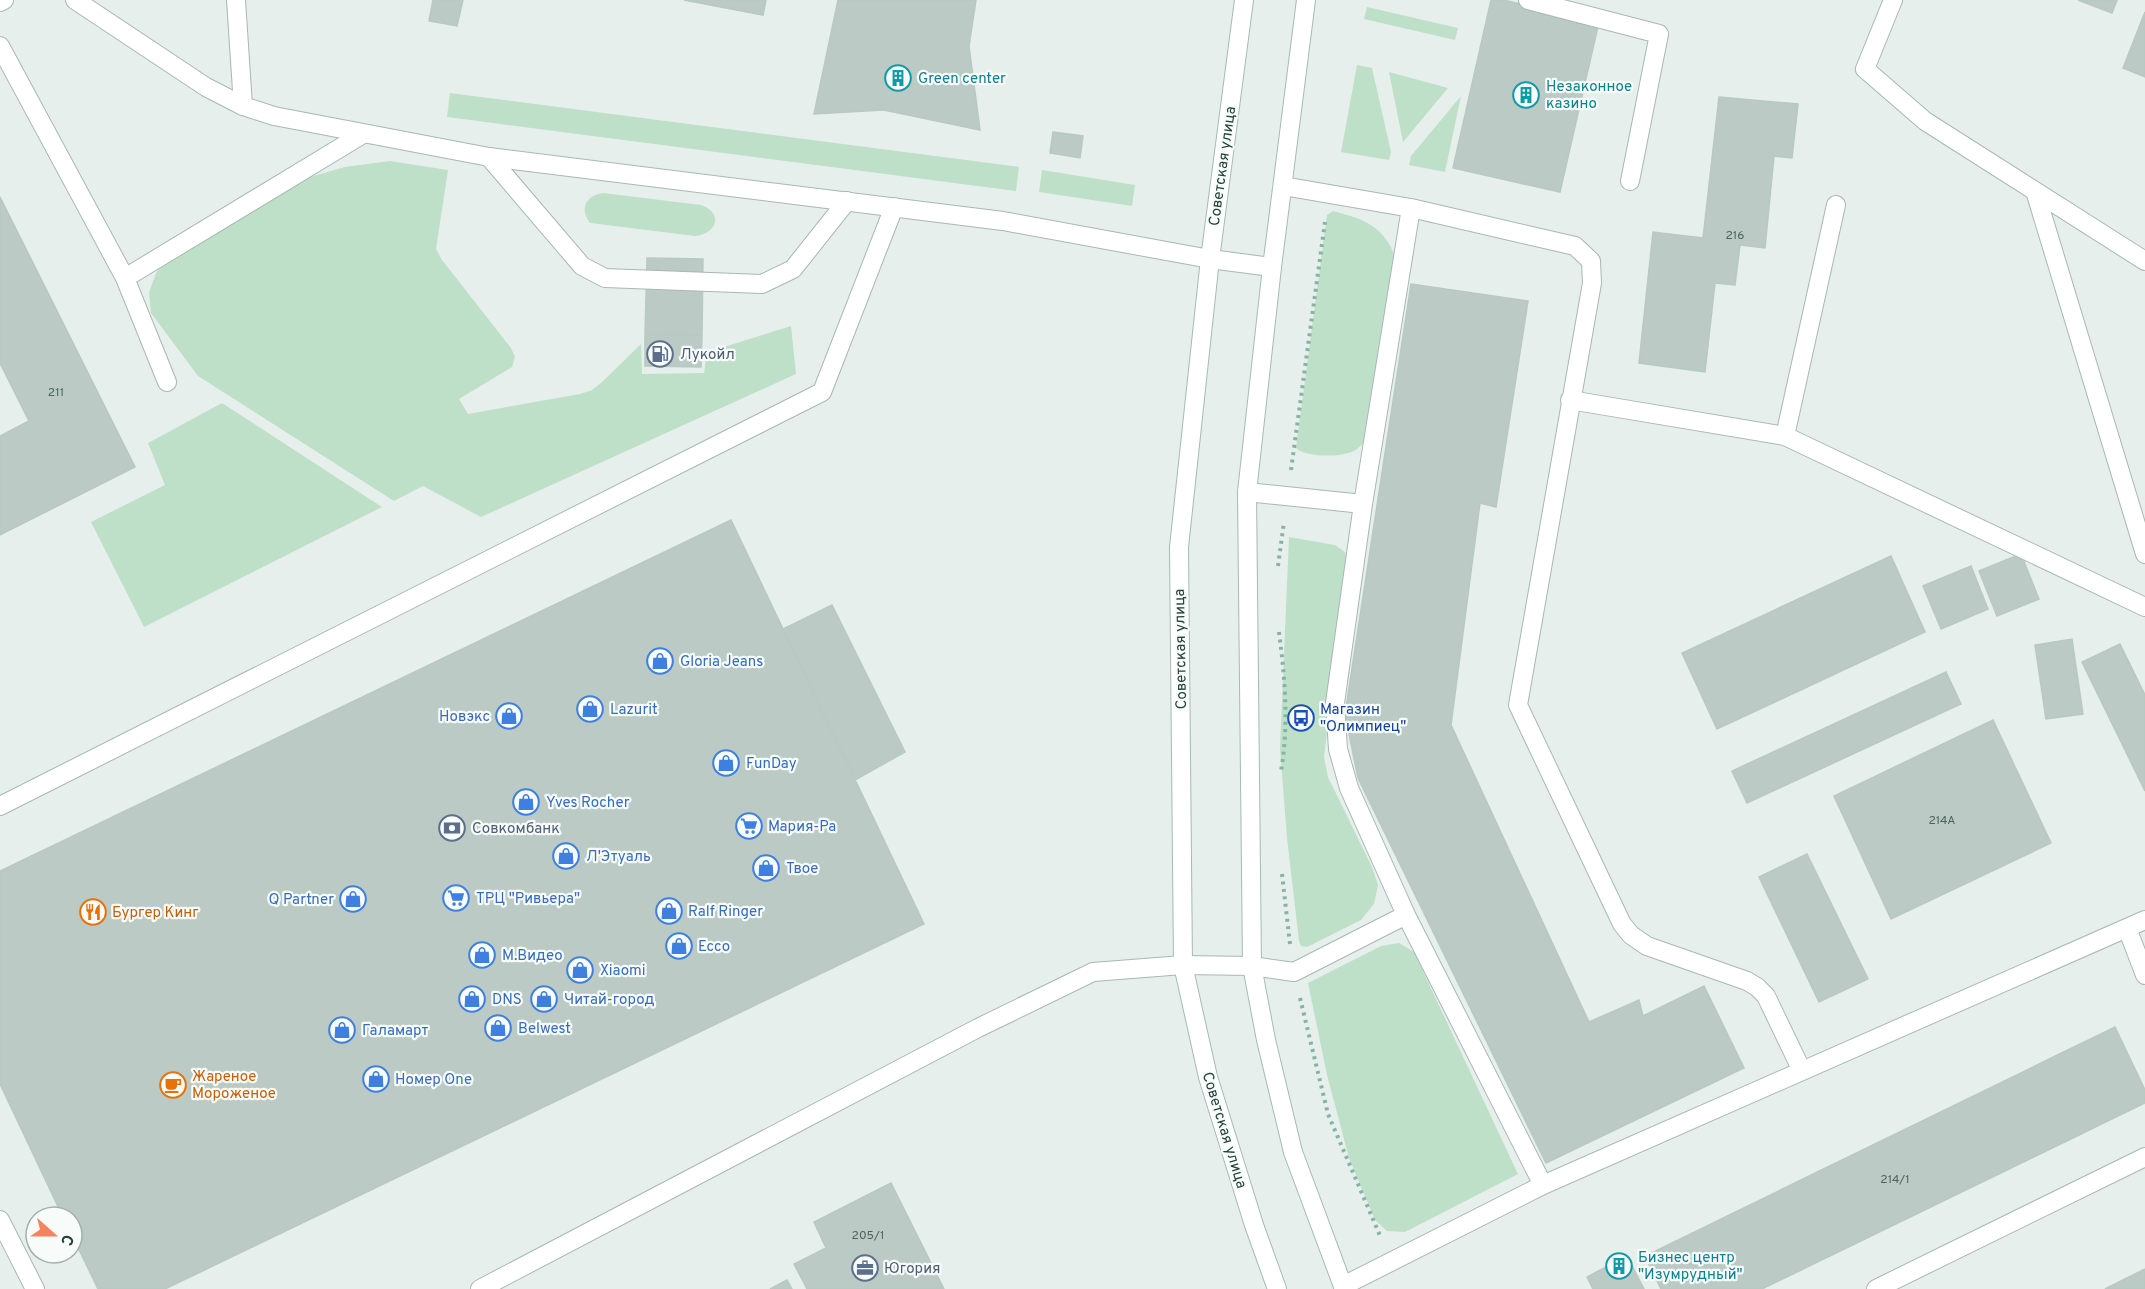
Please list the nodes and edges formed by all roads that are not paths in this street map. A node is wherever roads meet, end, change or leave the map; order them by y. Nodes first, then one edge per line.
1 (75, 0) edge
2 (236, 0) edge
3 (1244, 0) edge
4 (1306, 0) edge
5 (1528, 0) edge
6 (1893, 0) edge
7 (0, 46) edge
8 (243, 106) junction
9 (363, 134) junction
10 (489, 157) junction
11 (1630, 182) dead end
12 (1283, 186) junction
13 (2035, 191) junction
14 (847, 201) junction
15 (1836, 204) dead end
16 (894, 207) junction
17 (1411, 208) junction
18 (1210, 259) junction
19 (2145, 261) edge
20 (1272, 267) junction
21 (125, 278) junction
22 (167, 382) dead end
23 (1570, 400) junction
24 (1785, 436) junction
25 (1247, 492) junction
26 (1364, 504) junction
27 (2145, 554) edge
28 (2145, 607) edge
29 (0, 806) edge
30 (1406, 915) junction
31 (2145, 920) edge
32 (2127, 928) junction
33 (1183, 965) junction
34 (1252, 966) junction
35 (2145, 975) edge
36 (1803, 1071) junction
37 (2145, 1157) edge
38 (1543, 1185) junction
39 (0, 1220) edge
40 (1340, 1288) edge
41 (35, 1289) edge
42 (480, 1289) edge
43 (1277, 1289) edge
44 (1876, 1289) edge

1 - 8 main road
2 - 8 main road
3 - 18 main road, Советская улица
4 - 12 main road
5 - 11 main road
6 - 13 main road
7 - 21 main road
8 - 9 main road
9 - 10 main road
9 - 21 main road
10 - 14 main road
10 - 14 main road
12 - 17 main road
12 - 20 main road
13 - 19 main road
13 - 27 main road
14 - 16 main road
15 - 24 main road
16 - 18 main road
16 - 29 main road
17 - 23 main road
17 - 26 main road
18 - 20 main road
18 - 33 main road, Советская улица
20 - 25 main road
21 - 22 main road
23 - 24 main road
23 - 36 main road
24 - 28 main road
25 - 26 main road
25 - 34 main road
26 - 30 main road
30 - 34 main road
30 - 38 main road
31 - 32 main road
32 - 35 main road
32 - 36 main road
33 - 34 main road
33 - 42 main road
33 - 43 main road, Советская улица
34 - 40 main road
36 - 38 main road
37 - 44 main road
38 - 40 main road
39 - 41 main road

